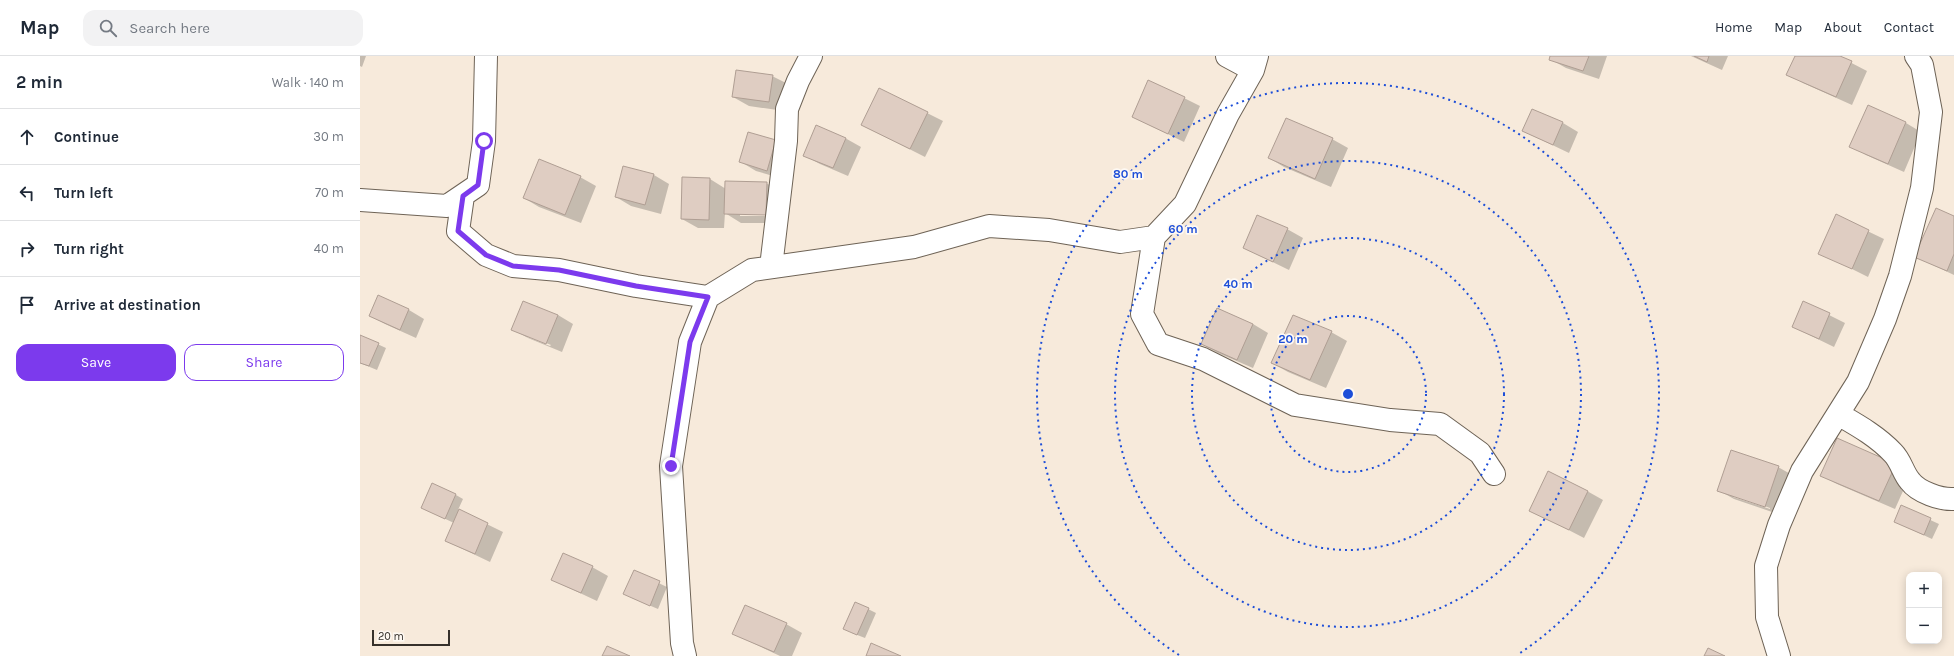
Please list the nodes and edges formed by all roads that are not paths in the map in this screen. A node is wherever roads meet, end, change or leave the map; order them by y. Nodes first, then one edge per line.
1 (486, 56) edge
2 (811, 56) edge
3 (1227, 56) edge
4 (1916, 56) edge
5 (1255, 63) edge
6 (463, 196) junction
7 (360, 200) edge
8 (1154, 237) junction
9 (771, 268) junction
10 (708, 297) junction
11 (1838, 414) junction
12 (1494, 474) dead end
13 (1954, 499) edge
14 (684, 656) edge
15 (1779, 656) edge

1 - 6 street
2 - 9 street
3 - 5 street
4 - 11 street
5 - 8 street
6 - 7 street
6 - 10 street
8 - 9 street
8 - 12 street
9 - 10 street
10 - 14 street
11 - 13 street
11 - 15 street

